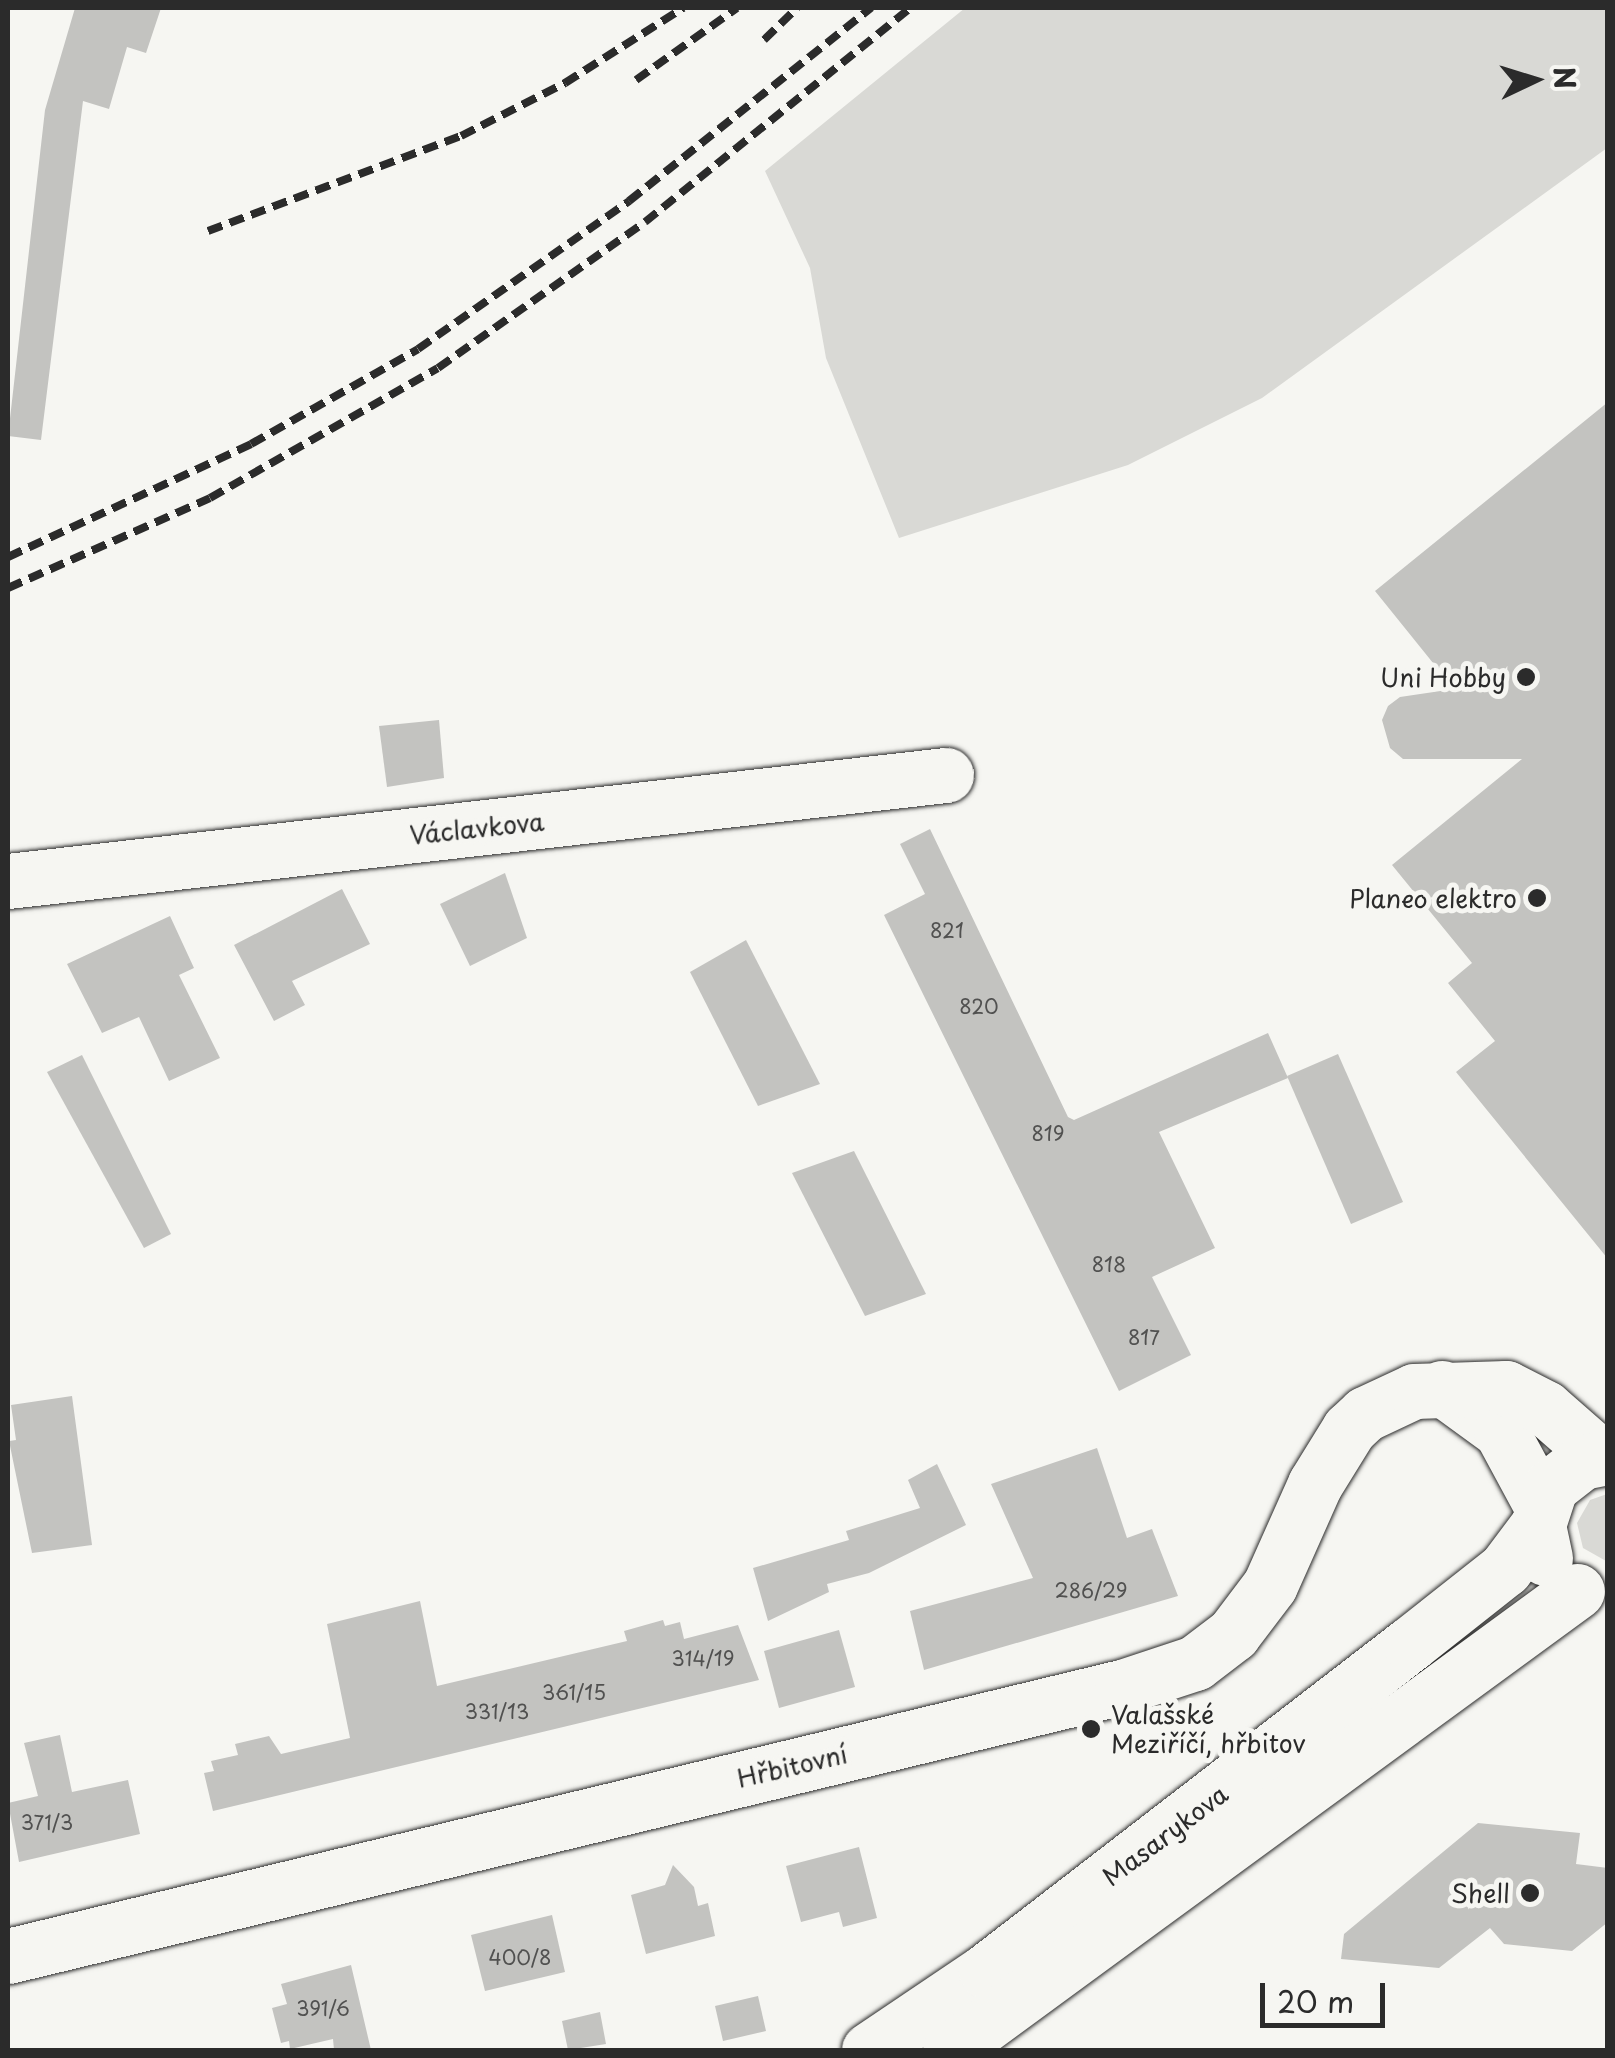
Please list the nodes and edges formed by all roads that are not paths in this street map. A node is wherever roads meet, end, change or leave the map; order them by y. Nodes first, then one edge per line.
1 (946, 775) dead end
2 (8, 881) edge
3 (1442, 1388) junction
4 (1604, 1457) edge
5 (1539, 1515) junction
6 (1592, 1595) edge
7 (8, 1956) edge
8 (869, 2050) edge
9 (950, 2050) edge

1 - 2 street, Václavkova
3 - 4 street, Hřbitovní
3 - 5 street
3 - 7 street, Hřbitovní
4 - 5 street, Masarykova
5 - 6 street
5 - 8 street, Masarykova
6 - 9 street, Masarykova

